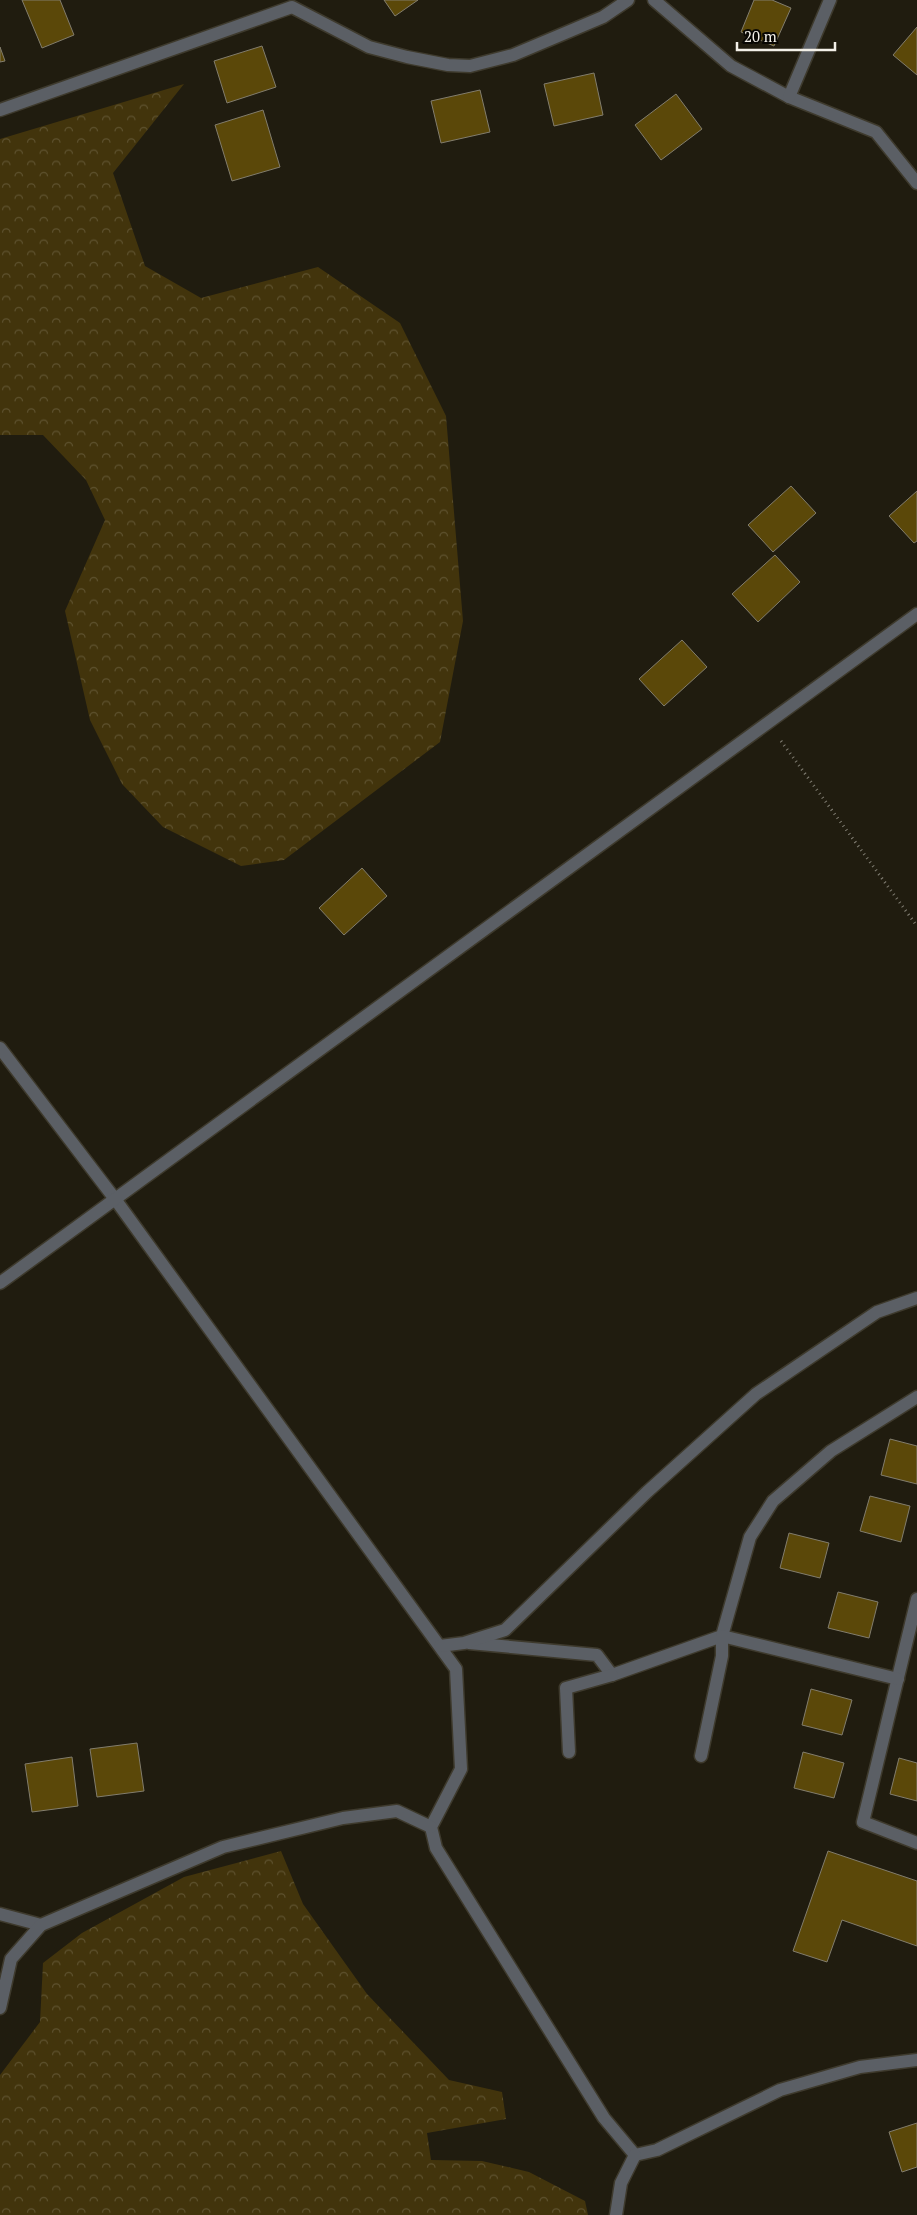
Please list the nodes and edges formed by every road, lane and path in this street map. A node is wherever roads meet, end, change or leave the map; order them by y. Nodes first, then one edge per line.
1 (628, 0) edge
2 (654, 0) edge
3 (830, 0) edge
4 (789, 97) junction
5 (0, 110) edge
6 (917, 183) edge
7 (917, 614) edge
8 (768, 723) junction
9 (917, 926) edge
10 (0, 1048) edge
11 (115, 1199) junction
12 (0, 1283) edge
13 (917, 1298) edge
14 (917, 1397) edge
15 (917, 1599) edge
16 (722, 1636) junction
17 (464, 1643) junction
18 (440, 1646) junction
19 (612, 1675) junction
20 (898, 1679) junction
21 (569, 1752) dead end
22 (701, 1756) dead end
23 (431, 1827) junction
24 (917, 1843) edge
25 (0, 1914) edge
26 (41, 1925) junction
27 (0, 2008) edge
28 (917, 2060) edge
29 (635, 2155) junction
30 (616, 2215) edge

1 - 5 street
2 - 4 street
3 - 4 street
4 - 6 street
7 - 8 street
8 - 9 path
8 - 11 street
10 - 11 street
11 - 12 street
11 - 18 street
13 - 17 street
14 - 16 street
15 - 20 street
16 - 19 street
16 - 20 street
16 - 22 street
17 - 18 street
17 - 19 street
18 - 23 street
19 - 21 street
20 - 24 street
23 - 26 street
23 - 29 street
25 - 26 street
26 - 27 street
28 - 29 street
29 - 30 street

